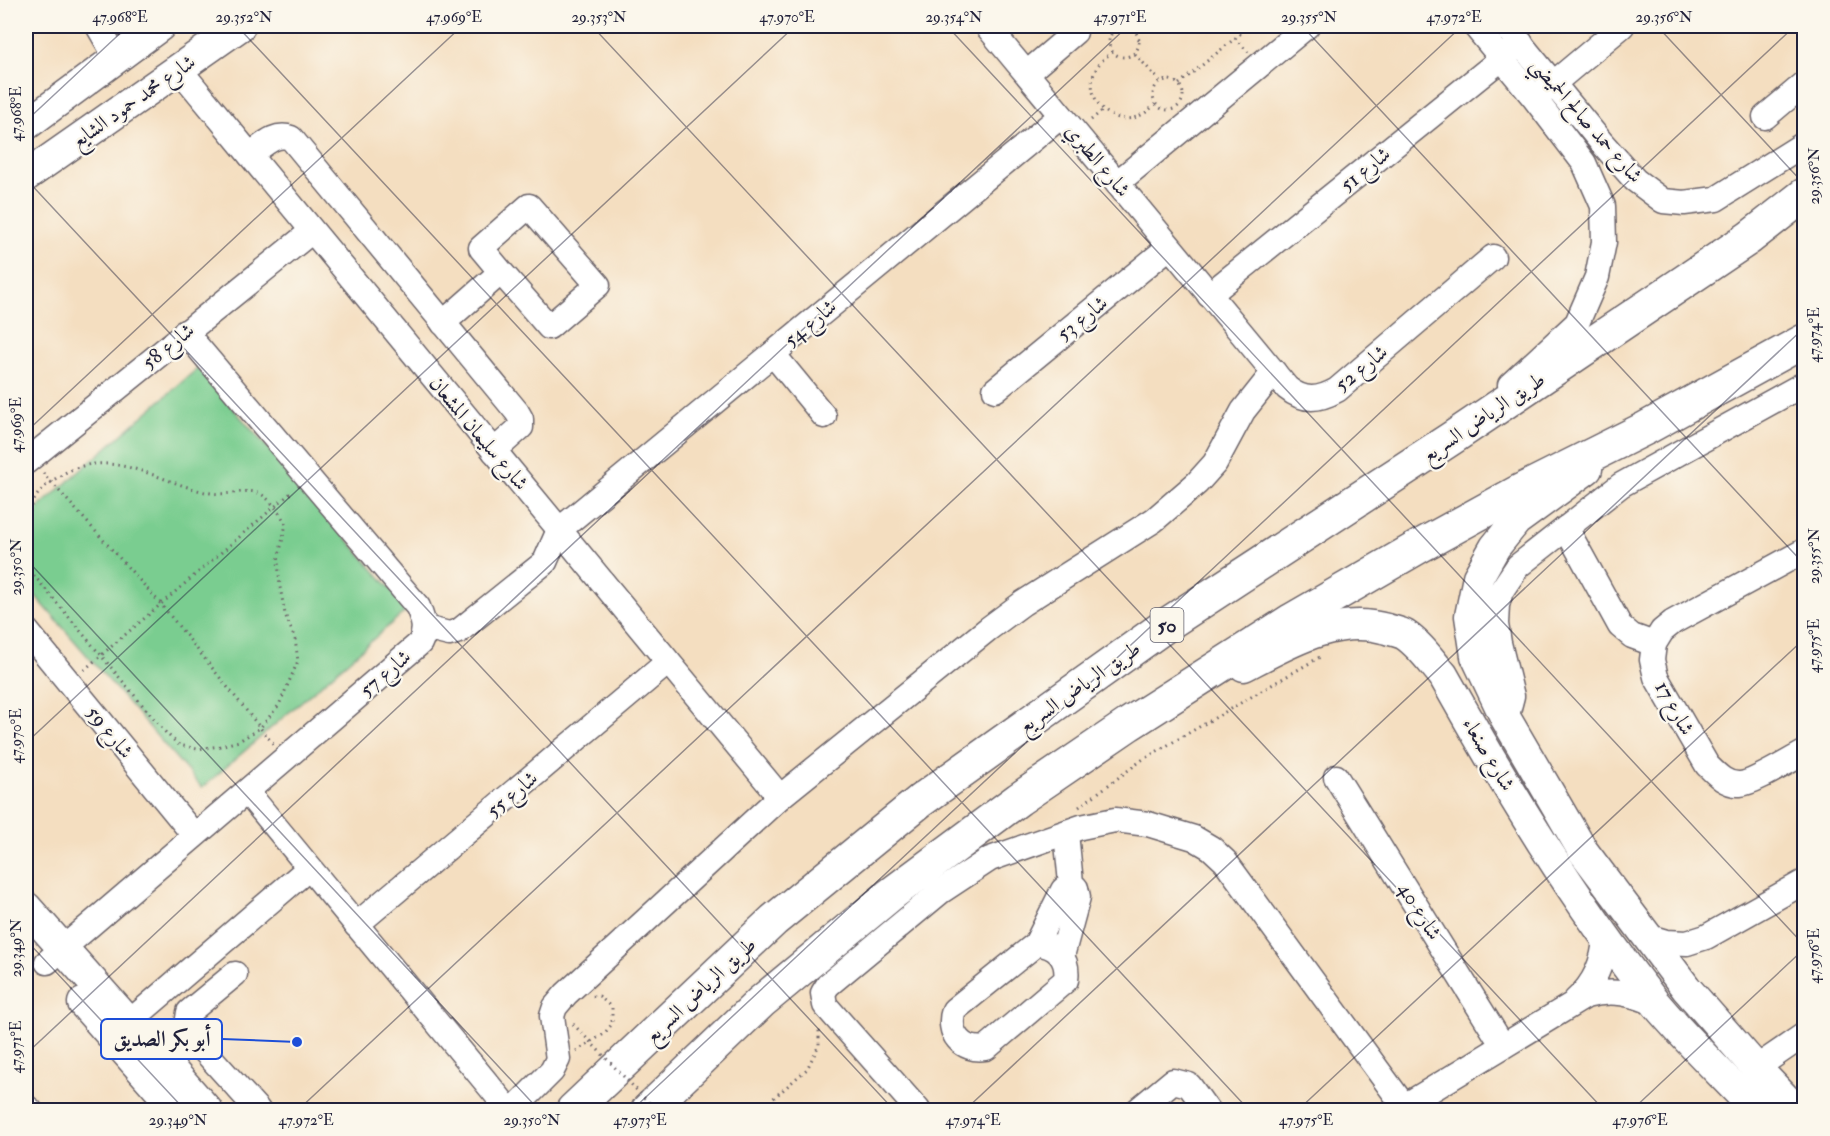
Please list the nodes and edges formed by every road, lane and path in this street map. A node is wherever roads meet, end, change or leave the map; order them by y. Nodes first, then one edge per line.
1 (98, 26) edge
2 (160, 26) edge
3 (240, 26) edge
4 (987, 26) edge
5 (1144, 26) edge
6 (1250, 26) edge
7 (1307, 26) edge
8 (1475, 26) edge
9 (1622, 26) edge
10 (1075, 32) dead end
11 (1136, 32) junction
12 (1514, 34) edge
13 (1113, 52) junction
14 (1135, 54) junction
15 (116, 57) junction
16 (1502, 58) junction
17 (179, 69) junction
18 (1027, 73) junction
19 (1160, 81) junction
20 (1554, 82) junction
21 (1179, 84) junction
22 (1804, 84) edge
23 (1535, 99) junction
24 (1155, 104) junction
25 (1061, 116) junction
26 (1765, 117) dead end
27 (27, 129) edge
28 (1804, 144) edge
29 (58, 155) junction
30 (250, 155) junction
31 (26, 176) edge
32 (1117, 183) junction
33 (1804, 195) edge
34 (312, 231) junction
35 (1169, 247) junction
36 (1493, 257) dead end
37 (501, 272) junction
38 (1209, 295) junction
39 (443, 323) junction
40 (185, 332) junction
41 (1804, 341) edge
42 (773, 354) junction
43 (1274, 372) junction
44 (1804, 384) edge
45 (995, 390) dead end
46 (824, 416) dead end
47 (1646, 428) junction
48 (1452, 438) junction
49 (494, 451) junction
50 (28, 460) edge
51 (309, 477) junction
52 (50, 482) junction
53 (275, 506) junction
54 (26, 523) edge
55 (1566, 528) junction
56 (559, 530) junction
57 (1804, 551) edge
58 (26, 566) edge
59 (160, 603) junction
60 (425, 628) junction
61 (26, 630) edge
62 (1654, 644) junction
63 (100, 655) junction
64 (1320, 656) dead end
65 (668, 662) junction
66 (69, 682) junction
67 (1506, 719) junction
68 (1129, 724) junction
69 (260, 728) junction
70 (1481, 741) junction
71 (1804, 753) edge
72 (285, 759) junction
73 (1336, 777) dead end
74 (247, 792) junction
75 (780, 797) junction
76 (1068, 823) junction
77 (194, 835) junction
78 (309, 868) junction
79 (1804, 882) edge
80 (1071, 884) junction
81 (26, 908) edge
82 (356, 925) junction
83 (1646, 936) junction
84 (1605, 937) junction
85 (1707, 937) junction
86 (26, 938) edge
87 (1036, 944) junction
88 (54, 955) junction
89 (1062, 956) junction
90 (235, 974) dead end
91 (169, 988) junction
92 (1686, 988) junction
93 (588, 995) dead end
94 (1574, 1002) junction
95 (825, 1005) junction
96 (1658, 1005) junction
97 (189, 1012) junction
98 (571, 1013) dead end
99 (128, 1023) junction
100 (1804, 1035) edge
101 (1503, 1046) junction
102 (580, 1049) dead end
103 (1756, 1068) junction
104 (166, 1106) edge
105 (26, 1107) edge
106 (1401, 1108) edge
107 (30, 1110) edge
108 (207, 1110) edge
109 (258, 1110) edge
110 (511, 1110) edge
111 (573, 1110) edge
112 (648, 1110) edge
113 (656, 1110) edge
114 (760, 1110) edge
115 (918, 1110) edge
116 (1138, 1110) edge
117 (1208, 1110) edge
118 (1756, 1110) edge
119 (1796, 1110) edge

1 - 15 street
2 - 15 main road, شارع محمد حمود الشايع
3 - 17 main road, شارع محمد حمود الشايع
4 - 18 street, شارع الطبري
5 - 11 path
6 - 21 path
7 - 32 street
8 - 16 street, شارع حمد صالح الحميضي
9 - 20 street
10 - 18 street
11 - 13 path
11 - 14 path
12 - 16 street, شارع 51
12 - 20 street, شارع حمد صالح الحميضي
13 - 14 path
13 - 24 path
14 - 19 path
15 - 27 main road, شارع محمد حمود الشايع
16 - 23 street, شارع حمد صالح الحميضي
16 - 38 street, شارع 51
17 - 29 main road, شارع محمد حمود الشايع
17 - 30 street, شارع سليمان المشعان
18 - 25 street, شارع الطبري
19 - 21 path
19 - 24 path
20 - 23 street
20 - 28 street, شارع حمد صالح الحميضي
21 - 24 path
22 - 26 street
23 - 48 street, شارع حمد صالح الحميضي
25 - 32 street, شارع الطبري
25 - 42 street, شارع 54
27 - 29 main road
29 - 31 main road, شارع محمد حمود الشايع
30 - 34 street, شارع سليمان المشعان
30 - 39 street
32 - 35 street, شارع الطبري
33 - 48 highway, طريق الرياض السريع / 50
34 - 40 street, شارع 58
34 - 49 street, شارع سليمان المشعان
35 - 38 street, شارع الطبري
35 - 45 street, شارع 53
36 - 43 street, شارع 52
37 - 37 street
37 - 39 street
38 - 43 street, شارع 52
39 - 49 street
40 - 50 street, شارع 58
40 - 51 street, شارع 57
41 - 47 highway
42 - 46 street
42 - 56 street, شارع 54
43 - 75 street
44 - 55 street
47 - 67 main road, شارع صنعاء
47 - 68 highway
48 - 111 highway, طريق الرياض السريع / 50
49 - 56 street, شارع سليمان المشعان
50 - 52 path
51 - 53 path
51 - 60 street, شارع 57
52 - 53 path
52 - 54 path
52 - 59 path
53 - 59 path
53 - 69 path
55 - 62 street
55 - 67 street
56 - 60 street
56 - 65 street, شارع سليمان المشعان
57 - 62 street
58 - 63 path
59 - 63 path
59 - 69 path
60 - 72 street, شارع 57
61 - 66 street, شارع 59
62 - 71 street, شارع 17
63 - 66 path
63 - 69 path
64 - 76 path
65 - 75 street, شارع سليمان المشعان
65 - 82 street, شارع 55
66 - 77 street, شارع 59
67 - 70 main road
67 - 83 main road, شارع صنعاء
68 - 70 main road, شارع صنعاء
68 - 112 highway
69 - 72 path
70 - 84 main road, شارع صنعاء
72 - 74 street, شارع 57
73 - 101 street, شارع 40
74 - 77 street, شارع 57
74 - 78 street
75 - 110 street
76 - 80 street
76 - 95 street
76 - 106 street
77 - 88 street, شارع 57
78 - 82 street
78 - 91 street
79 - 85 street
80 - 87 street
80 - 89 street
81 - 88 main road
82 - 110 street
83 - 85 street
83 - 92 main road, شارع صنعاء
84 - 94 street
84 - 96 main road, شارع صنعاء
85 - 92 street
86 - 88 main road
87 - 89 street
87 - 89 street
88 - 99 main road
88 - 104 main road
90 - 97 street
91 - 97 street
91 - 99 street
92 - 103 main road, شارع صنعاء
93 - 102 path
94 - 96 street
94 - 101 street
95 - 114 path
95 - 115 street
96 - 118 main road, شارع صنعاء
97 - 109 street
98 - 113 path, bridge
99 - 108 main road
100 - 103 street
101 - 106 street
103 - 119 main road, شارع صنعاء
105 - 107 street
116 - 117 street

